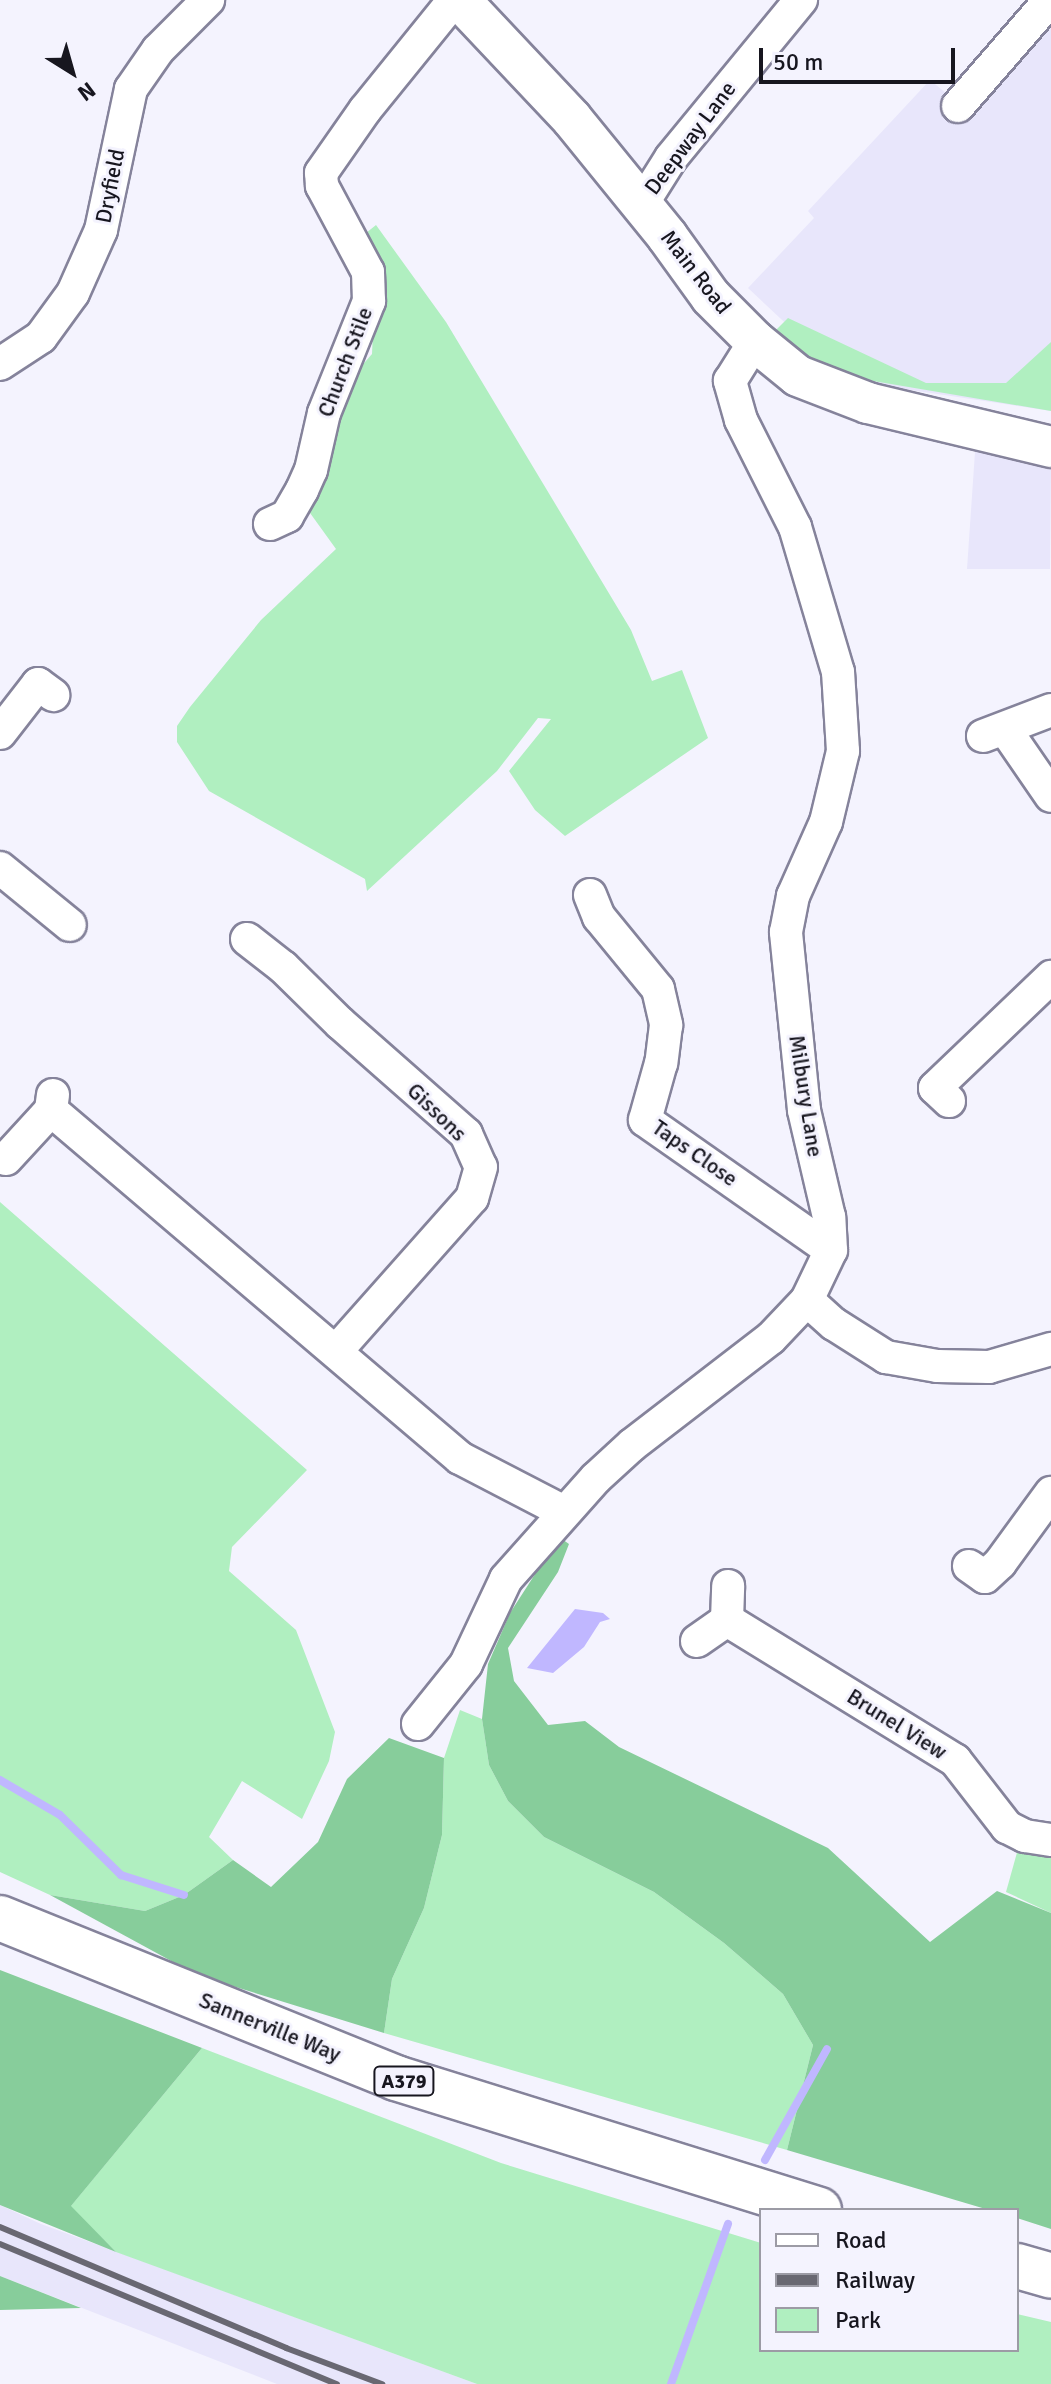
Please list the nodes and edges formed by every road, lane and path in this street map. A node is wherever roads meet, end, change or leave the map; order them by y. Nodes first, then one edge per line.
1 (208, 0) edge
2 (457, 0) edge
3 (801, 0) edge
4 (1050, 0) edge
5 (958, 106) dead end
6 (642, 204) junction
7 (755, 341) junction
8 (0, 364) edge
9 (1051, 447) edge
10 (270, 524) dead end
11 (38, 684) dead end
12 (1051, 710) edge
13 (0, 733) edge
14 (1051, 796) edge
15 (0, 868) edge
16 (590, 895) dead end
17 (70, 925) dead end
18 (247, 939) dead end
19 (1051, 977) edge
20 (935, 1089) dead end
21 (6, 1159) dead end
22 (831, 1250) junction
23 (807, 1300) junction
24 (336, 1351) junction
25 (1050, 1351) edge
26 (1051, 1493) edge
27 (564, 1512) junction
28 (987, 1579) dead end
29 (728, 1586) dead end
30 (727, 1620) junction
31 (697, 1641) dead end
32 (418, 1724) dead end
33 (1051, 1840) edge
34 (0, 1918) edge
35 (813, 2208) edge
36 (1019, 2267) edge
37 (1051, 2276) edge

1 - 8 street, Dryfield
2 - 6 street, Main Road
2 - 10 street, Church Stile
3 - 6 street, Deepway Lane
4 - 5 street
6 - 7 street, Main Road
7 - 9 street, Main Road
7 - 22 street, Milbury Lane
11 - 13 street
12 - 14 street
15 - 17 street
16 - 22 street, Taps Close
18 - 24 street, Gissons
19 - 20 street
21 - 24 street
22 - 23 street
23 - 25 street
23 - 27 street
24 - 27 street
26 - 28 street
27 - 32 street
29 - 30 street
30 - 31 street
30 - 33 street, Brunel View
34 - 35 main road, Sannerville Way / A379
36 - 37 main road

